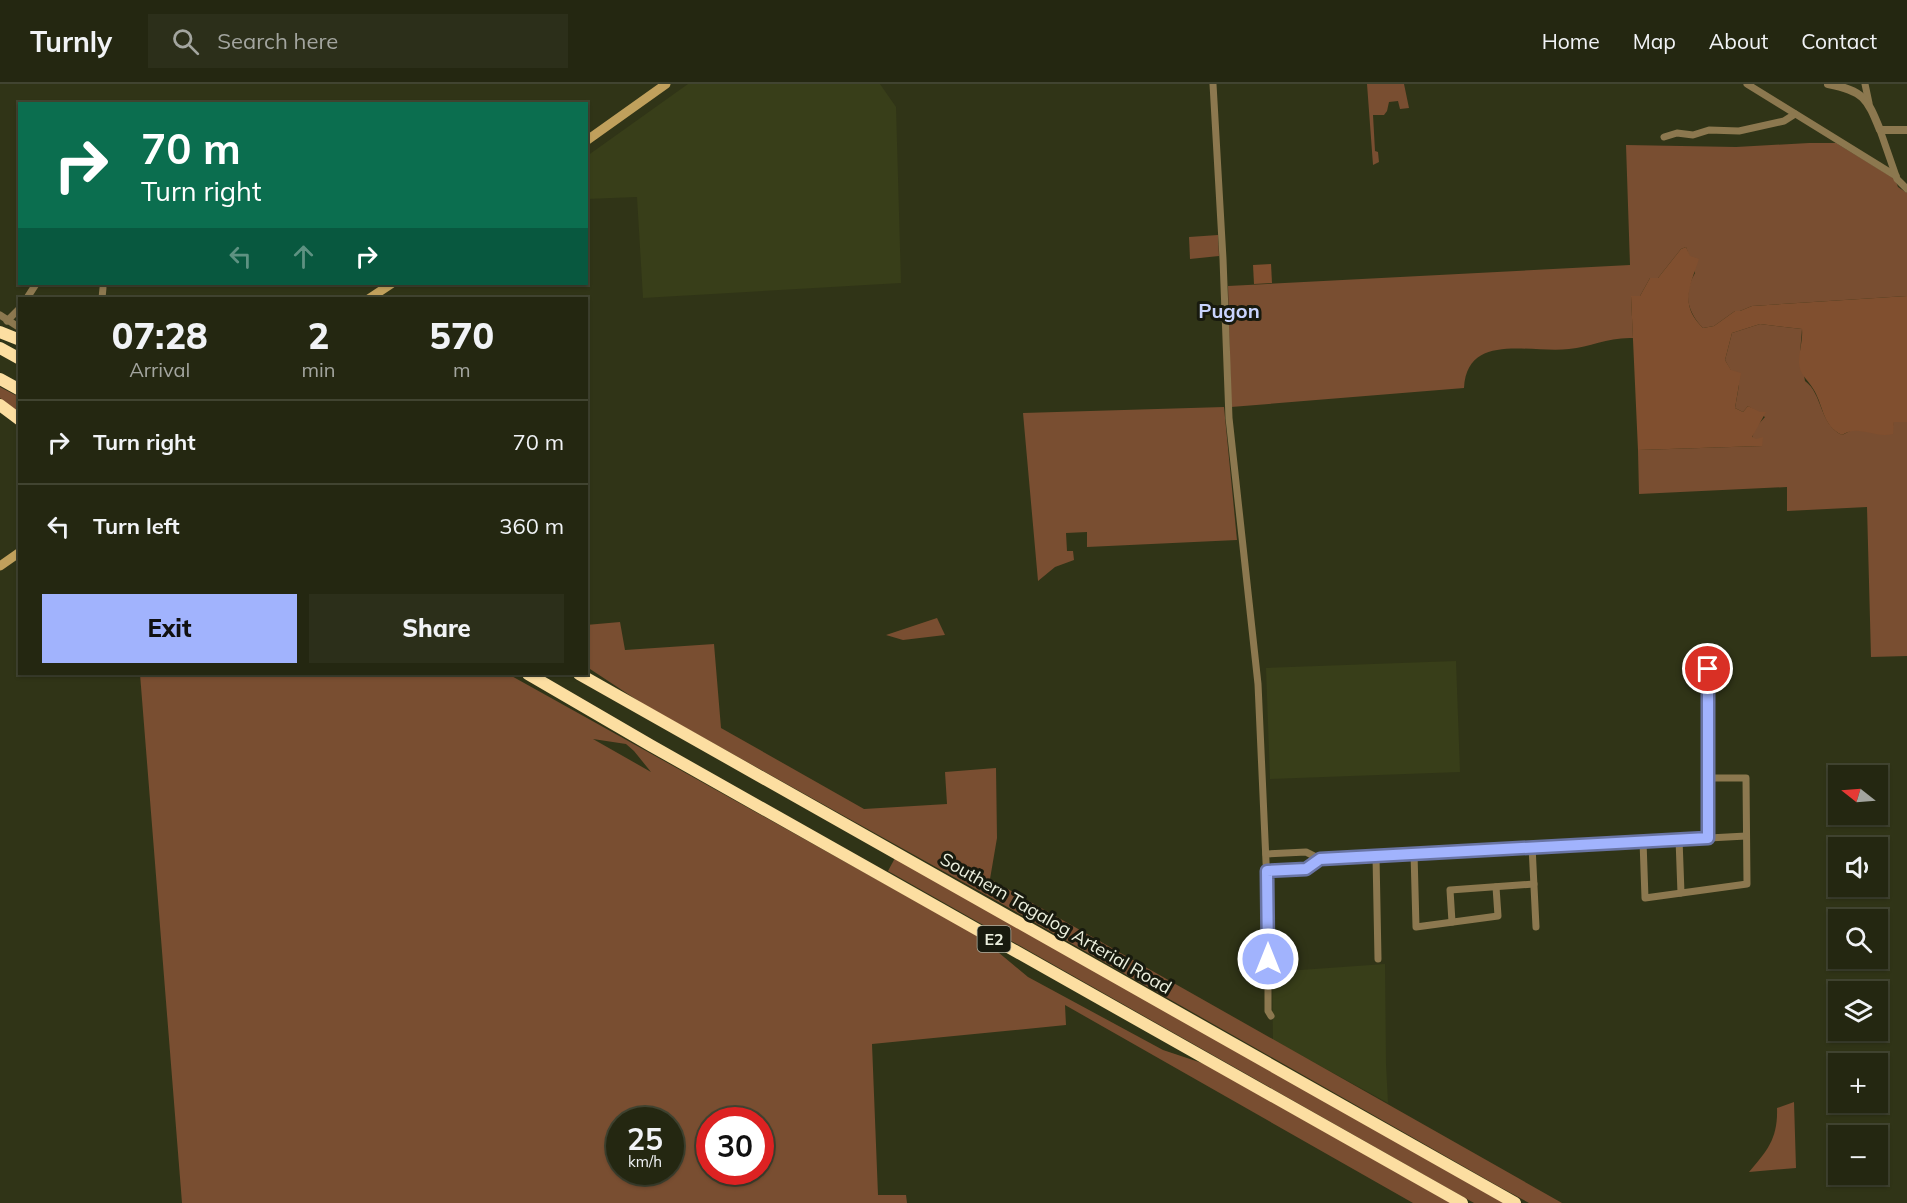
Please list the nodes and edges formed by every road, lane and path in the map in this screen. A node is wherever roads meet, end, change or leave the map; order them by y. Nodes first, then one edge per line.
1 (666, 84) edge
2 (1213, 84) edge
3 (1747, 84) edge
4 (1828, 84) edge
5 (1865, 84) edge
6 (1869, 103) junction
7 (1795, 114) junction
8 (1880, 130) junction
9 (1907, 130) edge
10 (1664, 137) dead end
11 (588, 140) edge
12 (1896, 176) junction
13 (1907, 189) edge
14 (390, 285) edge
15 (103, 288) dead end
16 (102, 297) edge
17 (372, 297) edge
18 (18, 310) edge
19 (0, 315) edge
20 (3, 327) edge
21 (18, 328) edge
22 (18, 338) edge
23 (0, 348) edge
24 (18, 358) edge
25 (0, 379) edge
26 (18, 389) edge
27 (0, 405) edge
28 (18, 418) edge
29 (18, 553) edge
30 (0, 566) edge
31 (1708, 669) dead end
32 (530, 675) edge
33 (581, 675) edge
34 (1708, 778) junction
35 (1746, 836) junction
36 (1708, 838) junction
37 (1679, 839) junction
38 (1643, 841) junction
39 (1532, 846) junction
40 (1266, 854) junction
41 (1414, 854) junction
42 (1376, 856) junction
43 (1320, 859) junction
44 (1267, 871) junction
45 (1534, 884) junction
46 (1496, 887) junction
47 (1681, 893) junction
48 (1452, 922) junction
49 (1536, 927) dead end
50 (1378, 959) dead end
51 (1271, 1016) dead end
52 (1462, 1203) edge
53 (1515, 1203) edge

1 - 11 main road
2 - 40 street
3 - 7 street
4 - 6 street
5 - 6 street
6 - 8 street
7 - 10 street
7 - 12 street
8 - 9 street
8 - 12 street
12 - 13 street
14 - 17 main road
15 - 16 street
18 - 20 street
19 - 20 street
20 - 21 street
20 - 22 highway
23 - 24 highway
25 - 26 highway
27 - 28 highway
29 - 30 main road
31 - 34 street
32 - 52 highway, E2
33 - 53 highway, Southern Tagalog Arterial Road / E2
34 - 35 street
34 - 36 street
35 - 36 street
35 - 47 street
36 - 37 street
37 - 38 street
37 - 47 street
38 - 39 street
38 - 47 street
39 - 41 street
39 - 45 street
40 - 43 street
40 - 44 street
41 - 42 street
41 - 48 street
42 - 43 street
42 - 50 street
43 - 44 street
44 - 51 street
45 - 46 street
45 - 49 street
46 - 48 street
46 - 48 street

